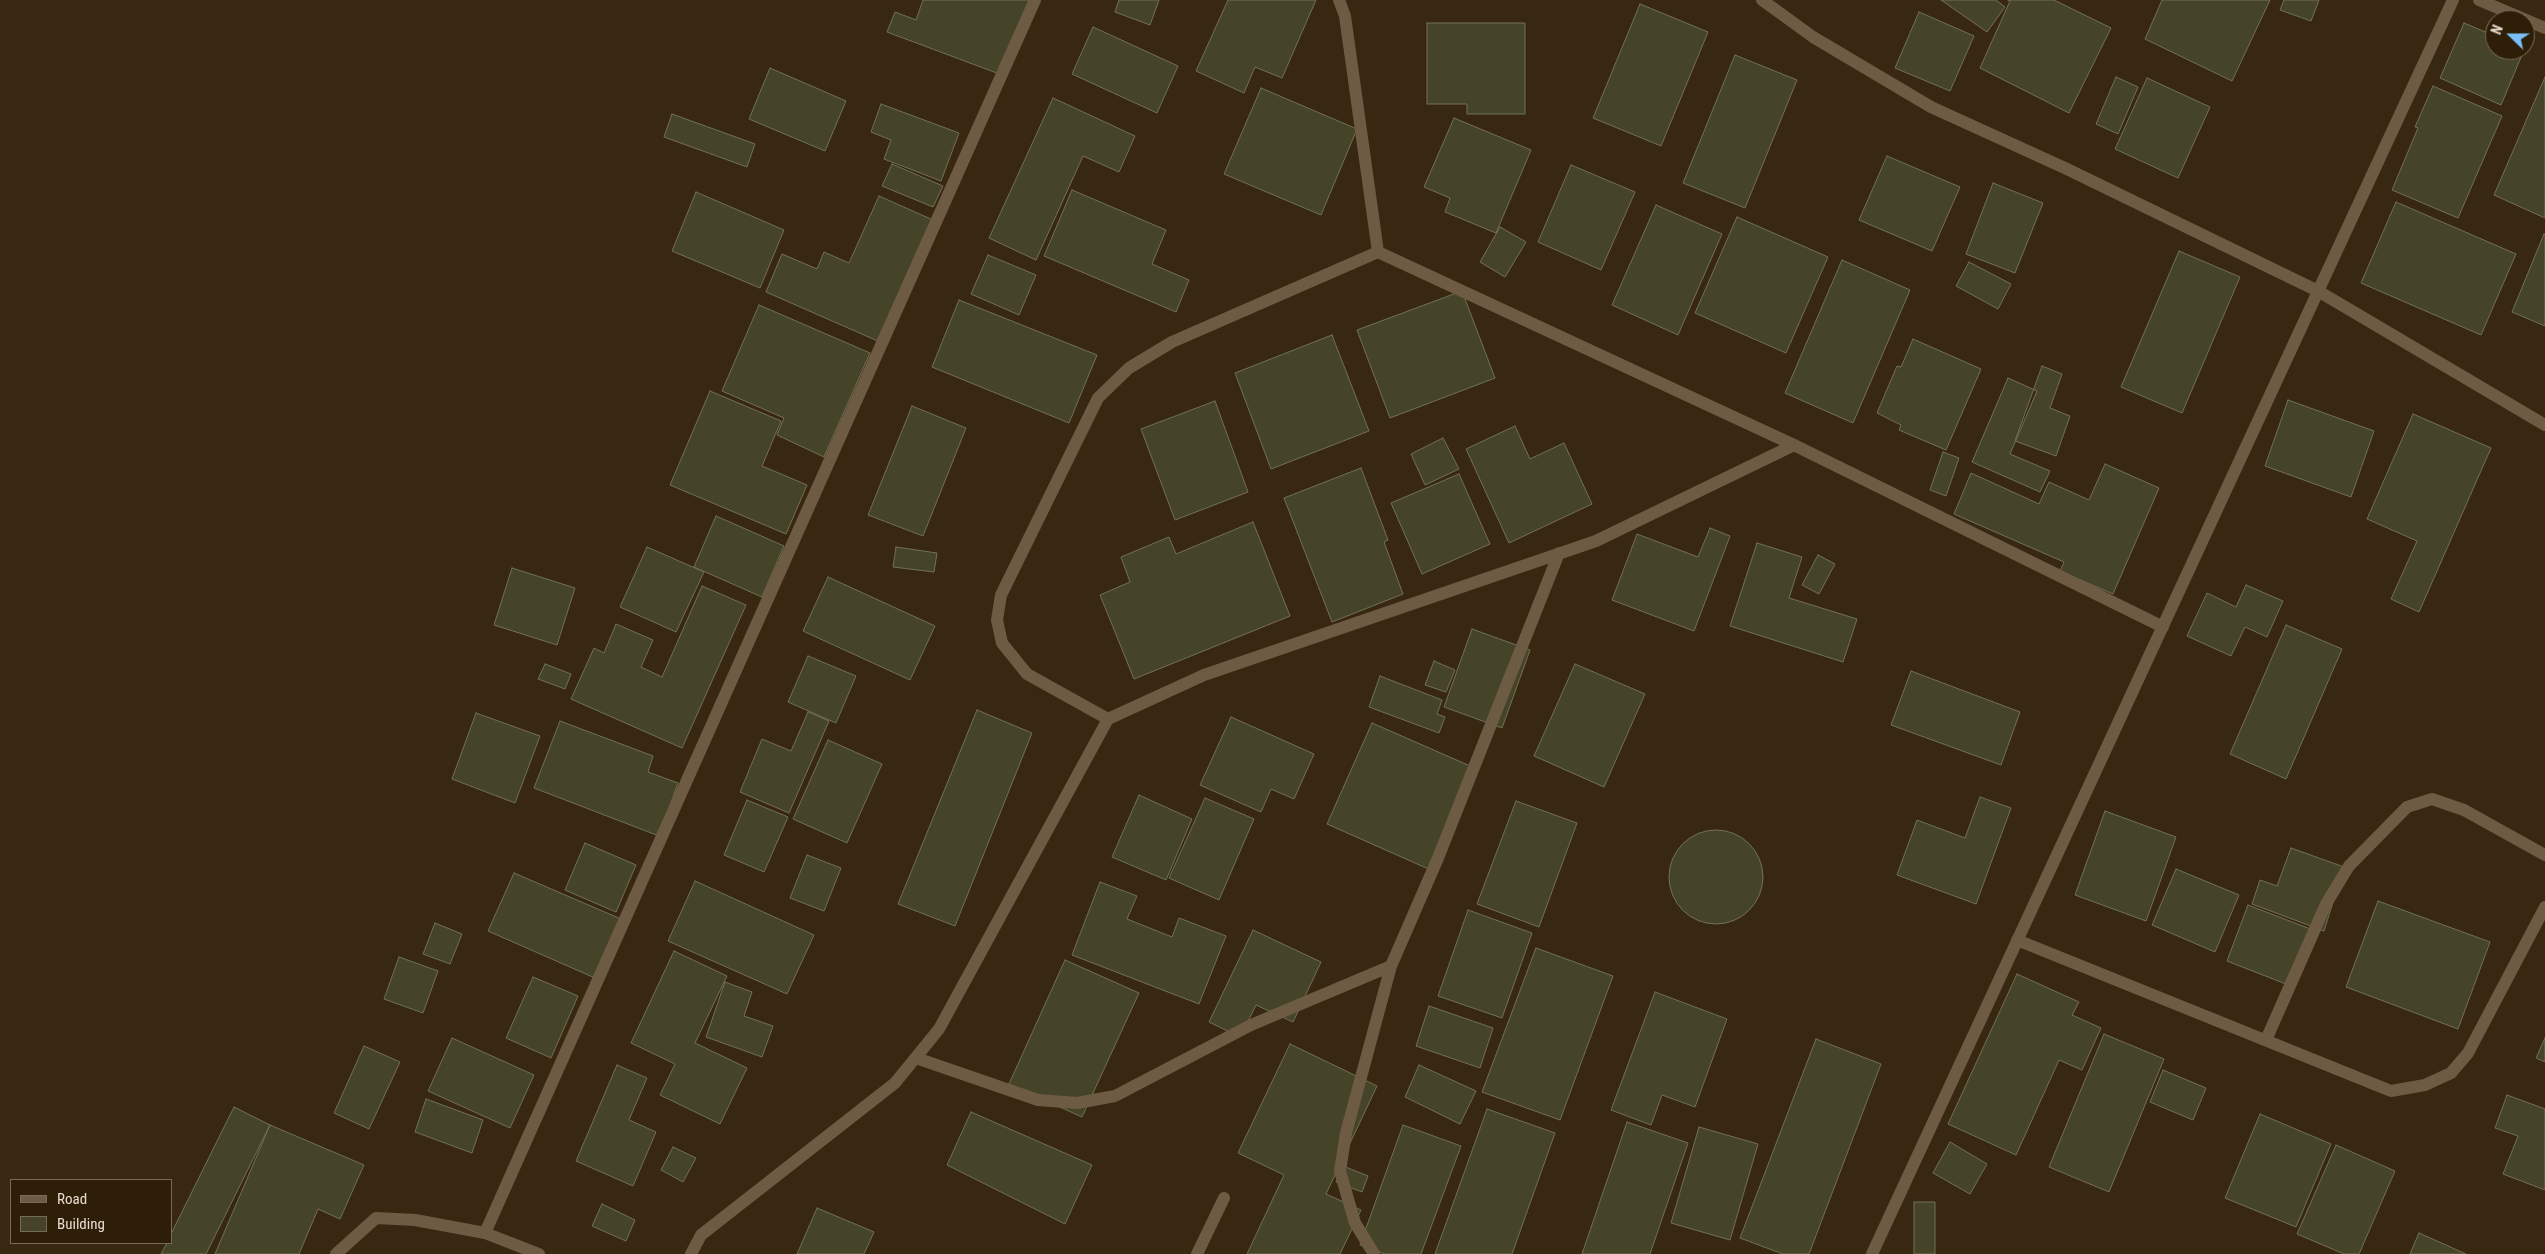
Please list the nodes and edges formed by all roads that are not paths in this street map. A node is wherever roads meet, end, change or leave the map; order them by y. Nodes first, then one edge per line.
1 (1035, 0) edge
2 (1339, 0) edge
3 (1762, 0) edge
4 (2453, 0) edge
5 (2479, 0) edge
6 (2545, 28) edge
7 (1378, 252) junction
8 (2318, 291) junction
9 (2545, 425) edge
10 (1794, 445) junction
11 (1559, 553) junction
12 (2163, 627) junction
13 (1108, 719) junction
14 (2545, 855) edge
15 (2545, 907) edge
16 (2017, 940) junction
17 (1390, 966) junction
18 (2266, 1040) junction
19 (916, 1058) junction
20 (1224, 1198) dead end
21 (485, 1233) junction
22 (336, 1254) edge
23 (539, 1254) edge
24 (691, 1254) edge
25 (1197, 1254) edge
26 (1374, 1254) edge
27 (1872, 1254) edge

1 - 21 street
2 - 7 street
3 - 8 street
4 - 8 street
5 - 6 street
7 - 10 street
7 - 13 street
8 - 9 street
8 - 12 street
10 - 11 street
10 - 12 street
11 - 13 street
11 - 17 street
12 - 16 street
13 - 19 street
14 - 18 street
15 - 18 street
16 - 18 street
16 - 27 street
17 - 19 street
17 - 26 street
19 - 24 street
20 - 25 street
21 - 22 street
21 - 23 street

